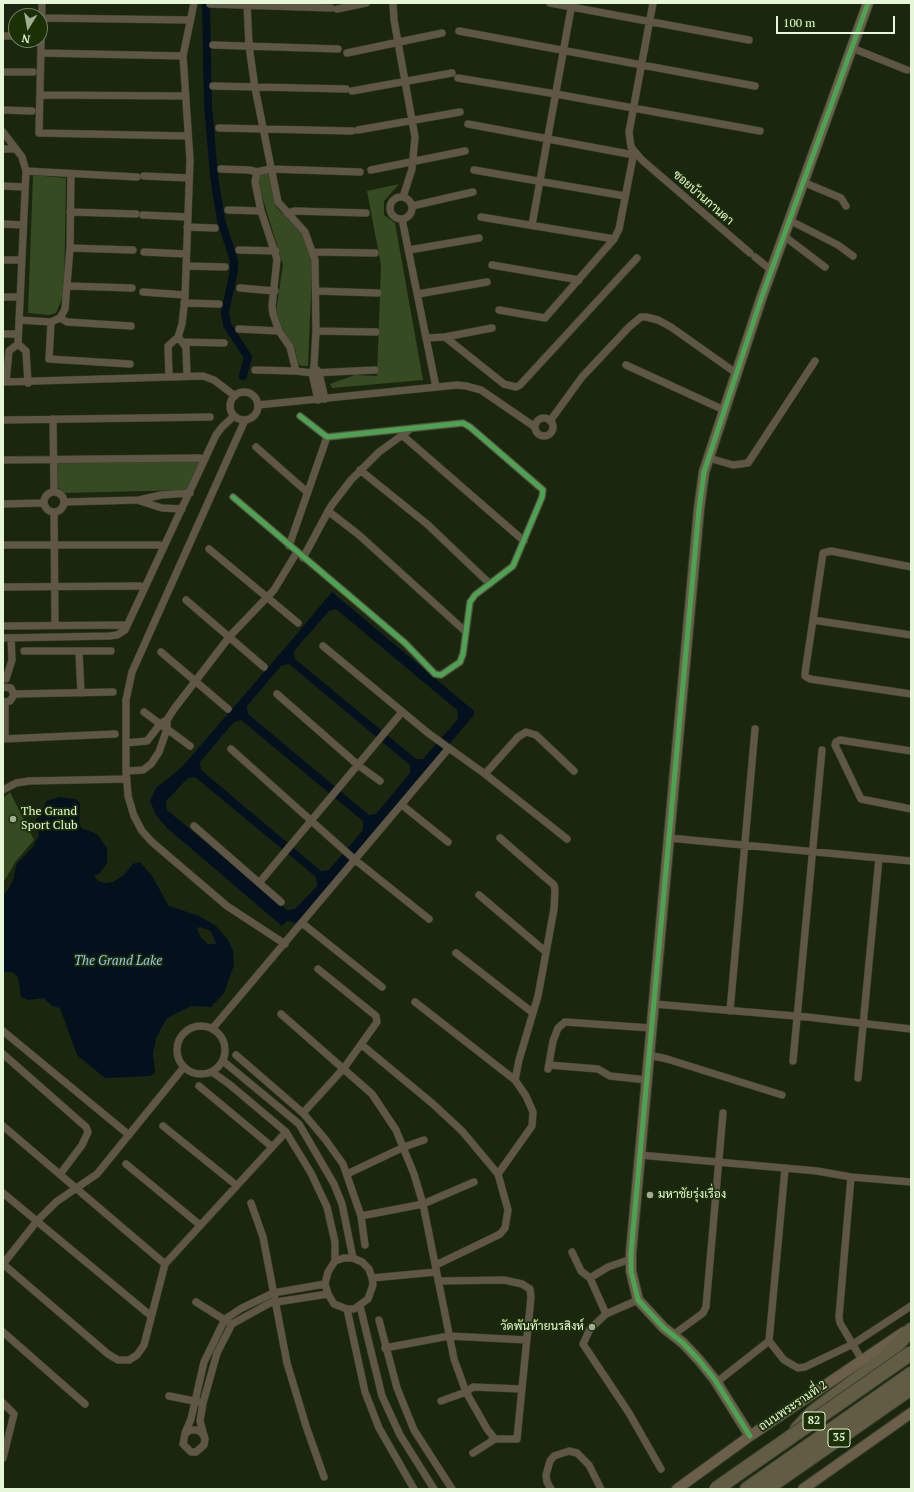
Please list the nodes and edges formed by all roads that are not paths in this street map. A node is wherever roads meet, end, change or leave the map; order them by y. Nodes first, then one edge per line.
1 (194, 3) edge
2 (366, 3) edge
3 (393, 3) edge
4 (550, 3) edge
5 (653, 3) edge
6 (868, 3) edge
7 (210, 4) dead end
8 (247, 4) edge
9 (572, 5) edge
10 (48, 18) edge
11 (190, 20) junction
12 (649, 22) junction
13 (459, 31) dead end
14 (442, 33) dead end
15 (749, 40) dead end
16 (398, 42) junction
17 (213, 45) dead end
18 (249, 46) junction
19 (41, 48) edge
20 (852, 48) junction
21 (338, 49) dead end
22 (564, 51) junction
23 (41, 53) junction
24 (347, 53) dead end
25 (183, 56) junction
26 (640, 66) junction
27 (907, 70) dead end
28 (3, 72) edge
29 (33, 72) dead end
30 (452, 73) dead end
31 (458, 78) dead end
32 (405, 82) junction
33 (213, 86) dead end
34 (755, 86) dead end
35 (255, 88) junction
36 (556, 94) junction
37 (40, 95) junction
38 (185, 96) junction
39 (633, 108) junction
40 (3, 110) edge
41 (32, 110) dead end
42 (460, 112) dead end
43 (413, 119) junction
44 (468, 124) dead end
45 (219, 128) dead end
46 (263, 129) junction
47 (760, 131) dead end
48 (3, 132) edge
49 (188, 136) junction
50 (548, 138) junction
51 (3, 149) edge
52 (16, 149) junction
53 (465, 151) dead end
54 (634, 154) junction
55 (414, 161) junction
56 (221, 169) dead end
57 (270, 169) junction
58 (370, 170) dead end
59 (474, 170) dead end
60 (26, 171) junction
61 (257, 172) junction
62 (360, 172) dead end
63 (71, 174) junction
64 (189, 178) junction
65 (540, 181) junction
66 (803, 182) junction
67 (3, 186) edge
68 (25, 187) junction
69 (473, 192) dead end
70 (625, 196) junction
71 (403, 197) junction
72 (412, 206) junction
73 (846, 206) dead end
74 (228, 210) dead end
75 (261, 211) junction
76 (70, 212) junction
77 (287, 213) junction
78 (366, 213) dead end
79 (188, 217) junction
80 (481, 217) dead end
81 (402, 219) junction
82 (790, 220) junction
83 (3, 224) edge
84 (23, 225) junction
85 (532, 225) junction
86 (187, 227) junction
87 (215, 228) dead end
88 (784, 236) junction
89 (479, 238) dead end
90 (614, 239) junction
91 (70, 248) junction
92 (133, 250) dead end
93 (239, 250) dead end
94 (409, 250) junction
95 (276, 251) junction
96 (144, 252) dead end
97 (313, 252) junction
98 (375, 253) dead end
99 (186, 254) junction
100 (853, 256) dead end
101 (638, 258) dead end
102 (3, 260) edge
103 (22, 260) junction
104 (492, 265) dead end
105 (186, 266) junction
106 (225, 267) dead end
107 (825, 267) dead end
108 (772, 271) junction
109 (579, 280) junction
110 (487, 282) dead end
111 (68, 286) junction
112 (132, 288) dead end
113 (240, 288) dead end
114 (275, 291) junction
115 (316, 291) junction
116 (144, 292) dead end
117 (378, 293) dead end
118 (418, 294) junction
119 (185, 295) junction
120 (3, 297) edge
121 (20, 297) junction
122 (184, 303) junction
123 (219, 304) dead end
124 (499, 310) dead end
125 (60, 318) junction
126 (19, 320) junction
127 (51, 322) junction
128 (131, 326) dead end
129 (492, 328) dead end
130 (239, 329) dead end
131 (279, 331) junction
132 (316, 331) junction
133 (376, 332) dead end
134 (3, 334) edge
135 (18, 334) junction
136 (445, 337) junction
137 (427, 338) junction
138 (180, 339) junction
139 (224, 343) dead end
140 (18, 344) junction
141 (815, 361) dead end
142 (130, 364) dead end
143 (626, 366) dead end
144 (255, 370) dead end
145 (375, 370) dead end
146 (296, 371) junction
147 (315, 371) junction
148 (736, 373) junction
149 (169, 376) junction
150 (187, 376) junction
151 (5, 382) edge
152 (28, 383) junction
153 (436, 387) junction
154 (235, 396) junction
155 (321, 399) junction
156 (258, 405) junction
157 (724, 410) junction
158 (234, 416) junction
159 (300, 416) dead end
160 (210, 417) dead end
161 (53, 419) junction
162 (3, 420) edge
163 (244, 420) junction
164 (550, 421) junction
165 (535, 427) junction
166 (410, 429) junction
167 (402, 435) junction
168 (327, 437) junction
169 (256, 446) dead end
170 (200, 458) dead end
171 (709, 458) junction
172 (3, 460) edge
173 (54, 460) junction
174 (360, 470) junction
175 (54, 491) junction
176 (307, 492) junction
177 (190, 493) junction
178 (233, 497) dead end
179 (139, 500) junction
180 (64, 502) junction
181 (43, 503) junction
182 (3, 504) edge
183 (182, 509) junction
184 (328, 511) junction
185 (54, 512) junction
186 (524, 541) junction
187 (3, 545) edge
188 (54, 545) junction
189 (159, 545) dead end
190 (290, 546) junction
191 (209, 549) dead end
192 (297, 552) junction
193 (303, 558) junction
194 (911, 567) edge
195 (490, 584) junction
196 (3, 586) edge
197 (55, 586) junction
198 (140, 586) dead end
199 (267, 598) junction
200 (186, 600) dead end
201 (813, 620) junction
202 (298, 623) dead end
203 (123, 625) dead end
204 (3, 626) edge
205 (55, 626) junction
206 (466, 632) junction
207 (911, 635) edge
208 (230, 636) junction
209 (3, 638) edge
210 (11, 638) junction
211 (323, 646) dead end
212 (24, 651) dead end
213 (111, 651) dead end
214 (79, 652) junction
215 (161, 652) dead end
216 (264, 667) dead end
217 (3, 672) edge
218 (194, 681) junction
219 (5, 684) edge
220 (81, 692) junction
221 (113, 692) dead end
222 (14, 694) junction
223 (277, 694) dead end
224 (911, 694) edge
225 (4, 702) edge
226 (228, 709) dead end
227 (144, 712) dead end
228 (402, 712) junction
229 (164, 722) junction
230 (167, 729) junction
231 (755, 729) dead end
232 (115, 734) dead end
233 (4, 739) edge
234 (126, 743) junction
235 (190, 746) dead end
236 (449, 748) junction
237 (231, 749) dead end
238 (822, 750) dead end
239 (911, 751) edge
240 (358, 765) junction
241 (574, 770) dead end
242 (126, 771) junction
243 (485, 774) junction
244 (127, 779) junction
245 (380, 781) dead end
246 (3, 790) edge
247 (402, 806) junction
248 (911, 808) edge
249 (311, 820) junction
250 (194, 826) dead end
251 (500, 838) dead end
252 (669, 838) junction
253 (567, 839) dead end
254 (448, 842) dead end
255 (746, 844) junction
256 (812, 851) junction
257 (879, 858) junction
258 (354, 859) junction
259 (911, 861) edge
260 (259, 883) junction
261 (479, 896) dead end
262 (281, 902) dead end
263 (428, 919) dead end
264 (302, 923) junction
265 (285, 944) junction
266 (546, 952) junction
267 (456, 953) dead end
268 (318, 969) dead end
269 (382, 987) dead end
270 (416, 1002) dead end
271 (654, 1004) junction
272 (730, 1011) junction
273 (533, 1013) junction
274 (281, 1014) dead end
275 (796, 1017) junction
276 (864, 1024) junction
277 (651, 1028) junction
278 (212, 1029) junction
279 (911, 1029) edge
280 (3, 1031) edge
281 (362, 1045) junction
282 (3, 1054) edge
283 (236, 1055) dead end
284 (649, 1055) junction
285 (223, 1061) junction
286 (793, 1061) dead end
287 (184, 1067) junction
288 (344, 1068) junction
289 (212, 1072) junction
290 (858, 1078) dead end
291 (515, 1080) junction
292 (647, 1080) junction
293 (199, 1086) dead end
294 (782, 1095) dead end
295 (303, 1113) junction
296 (723, 1113) dead end
297 (3, 1126) edge
298 (163, 1126) dead end
299 (286, 1132) junction
300 (129, 1135) junction
301 (424, 1140) dead end
302 (271, 1146) junction
303 (404, 1147) junction
304 (640, 1156) junction
305 (718, 1162) junction
306 (126, 1164) dead end
307 (786, 1169) junction
308 (61, 1173) junction
309 (347, 1174) junction
310 (498, 1174) junction
311 (850, 1176) junction
312 (474, 1182) dead end
313 (911, 1182) edge
314 (236, 1185) junction
315 (75, 1187) junction
316 (3, 1193) edge
317 (251, 1203) dead end
318 (423, 1204) junction
319 (361, 1216) junction
320 (37, 1221) junction
321 (200, 1225) junction
322 (365, 1245) dead end
323 (572, 1252) dead end
324 (353, 1258) junction
325 (631, 1259) junction
326 (335, 1261) junction
327 (3, 1264) edge
328 (165, 1264) junction
329 (436, 1269) junction
330 (372, 1278) junction
331 (590, 1278) junction
332 (438, 1281) junction
333 (326, 1284) junction
334 (273, 1293) junction
335 (328, 1294) junction
336 (638, 1300) junction
337 (196, 1302) dead end
338 (276, 1302) junction
339 (360, 1306) junction
340 (911, 1306) edge
341 (347, 1309) junction
342 (606, 1314) junction
343 (151, 1316) junction
344 (225, 1319) junction
345 (379, 1320) dead end
346 (232, 1324) junction
347 (911, 1327) edge
348 (911, 1330) edge
349 (3, 1332) edge
350 (673, 1335) junction
351 (449, 1336) junction
352 (527, 1340) junction
353 (769, 1341) junction
354 (853, 1344) junction
355 (385, 1348) junction
356 (911, 1353) edge
357 (911, 1356) edge
358 (862, 1360) junction
359 (911, 1374) edge
360 (716, 1382) junction
361 (911, 1388) edge
362 (521, 1390) junction
363 (466, 1392) junction
364 (169, 1396) dead end
365 (911, 1398) edge
366 (195, 1401) junction
367 (441, 1401) dead end
368 (3, 1403) edge
369 (203, 1403) junction
370 (85, 1404) dead end
371 (911, 1413) edge
372 (185, 1434) junction
373 (750, 1436) junction
374 (205, 1439) junction
375 (495, 1439) junction
376 (794, 1439) junction
377 (5, 1445) edge
378 (473, 1453) dead end
379 (814, 1455) junction
380 (3, 1458) edge
381 (661, 1469) dead end
382 (324, 1477) dead end
383 (414, 1489) edge
384 (434, 1489) edge
385 (452, 1489) edge
386 (551, 1489) edge
387 (601, 1489) edge
388 (677, 1489) edge
389 (716, 1489) edge
390 (722, 1489) edge
391 (747, 1489) edge
392 (766, 1489) edge
393 (803, 1489) edge

1 - 11 street
2 - 8 street
3 - 16 street
4 - 9 street
5 - 12 street
6 - 20 street
7 - 8 street
8 - 18 street
9 - 12 street
9 - 22 street
10 - 11 street
11 - 25 street
12 - 15 street
12 - 26 street
13 - 22 street
14 - 16 street
16 - 24 street
16 - 32 street
17 - 18 street
18 - 21 street
18 - 35 street
19 - 23 street
20 - 27 street
20 - 66 street
22 - 26 street
22 - 36 street
23 - 25 street
23 - 37 street
25 - 38 street
26 - 34 street
26 - 39 street
28 - 29 street
30 - 32 street
31 - 36 street
32 - 35 street
32 - 43 street
33 - 35 street
35 - 46 street
36 - 39 street
36 - 50 street
37 - 38 street
37 - 49 street
38 - 49 street
39 - 47 street
39 - 54 street
40 - 41 street
42 - 43 street
43 - 46 street
43 - 55 street
44 - 50 street
45 - 46 street
46 - 57 street
48 - 52 street
49 - 64 street
50 - 54 street
50 - 65 street
51 - 52 street
52 - 60 street
53 - 55 street
54 - 70 street
54 - 108 street, ซอยบ้านกานดา
55 - 58 street
55 - 71 street
56 - 61 street
57 - 61 street
57 - 62 street
57 - 77 street
59 - 65 street
60 - 63 street
60 - 68 street
61 - 75 street
63 - 64 street
63 - 76 street
64 - 79 street
65 - 70 street
65 - 85 street
66 - 73 street
66 - 82 street
67 - 68 street
68 - 84 street
69 - 72 street
70 - 90 street
71 - 72 street
71 - 81 street
72 - 81 street
74 - 75 street
75 - 95 street
76 - 79 street
76 - 91 street
77 - 78 street
77 - 97 street
79 - 86 street
80 - 85 street
81 - 94 street
82 - 88 street
82 - 100 street
83 - 84 street
84 - 103 street
85 - 90 street
86 - 87 street
86 - 99 street
88 - 107 street
88 - 108 street
89 - 94 street
90 - 109 street
91 - 92 street
91 - 111 street
93 - 95 street
94 - 118 street
95 - 114 street
96 - 99 street
97 - 98 street
97 - 115 street
99 - 105 street
101 - 136 street
102 - 103 street
103 - 121 street
104 - 109 street
105 - 106 street
105 - 119 street
108 - 148 street
109 - 124 street
110 - 118 street
111 - 112 street
111 - 125 street
113 - 114 street
114 - 131 street
115 - 117 street
115 - 132 street
116 - 119 street
118 - 137 street
119 - 122 street
120 - 121 street
121 - 126 street
122 - 123 street
122 - 138 street
125 - 127 street
125 - 128 street
126 - 127 street
126 - 135 street
127 - 142 street
129 - 136 street
130 - 131 street
131 - 146 street
132 - 133 street
132 - 147 street
134 - 135 street
135 - 140 street
136 - 137 street
137 - 153 street
138 - 139 street
138 - 149 street
138 - 150 street
140 - 151 street
140 - 152 street
141 - 171 street
143 - 157 street
144 - 146 street
145 - 147 street
146 - 147 street
147 - 155 street
148 - 157 street
148 - 164 street
149 - 150 street
149 - 152 street
150 - 154 street
151 - 152 street
153 - 155 street
153 - 165 street
154 - 156 street
154 - 158 street
155 - 156 street
156 - 163 street
157 - 171 street
158 - 163 street
158 - 177 street
159 - 168 street
160 - 161 street
161 - 162 street
161 - 173 street
163 - 234 street
164 - 165 street
164 - 165 street
166 - 167 street
166 - 168 street
166 - 186 street
167 - 174 street
167 - 186 street
168 - 176 street
169 - 176 street
170 - 173 street
171 - 252 street
172 - 173 street
173 - 175 street
174 - 184 street
174 - 195 street
175 - 180 street
175 - 181 street
176 - 190 street
177 - 179 street
177 - 183 street
178 - 190 street
179 - 180 street
179 - 183 street
180 - 185 street
181 - 182 street
181 - 185 street
183 - 210 street
184 - 193 street
184 - 206 street
185 - 188 street
186 - 195 street
187 - 188 street
188 - 189 street
188 - 197 street
190 - 192 street
191 - 199 street
192 - 193 street
192 - 199 street
193 - 206 street
194 - 201 street
195 - 206 street
196 - 197 street
197 - 198 street
197 - 205 street
199 - 202 street
199 - 208 street
200 - 208 street
201 - 207 street
201 - 224 street
203 - 205 street
204 - 205 street
208 - 216 street
208 - 218 street
209 - 210 street
210 - 219 street
211 - 228 street
212 - 214 street
213 - 214 street
214 - 220 street
215 - 218 street
217 - 219 street
218 - 226 street
218 - 229 street
219 - 222 street
220 - 221 street
220 - 222 street
222 - 225 street
223 - 240 street
225 - 233 street
227 - 229 street
228 - 236 street
228 - 240 street
229 - 230 street
229 - 234 street
230 - 235 street
230 - 242 street
231 - 255 street
232 - 233 street
234 - 242 street
236 - 243 street
236 - 247 street
237 - 249 street
238 - 256 street
239 - 248 street
240 - 245 street
240 - 249 street
241 - 243 street
242 - 244 street
243 - 253 street
244 - 246 street
244 - 265 street
247 - 254 street
247 - 258 street
249 - 258 street
249 - 260 street
250 - 260 street
251 - 266 street
252 - 255 street
252 - 271 street
255 - 256 street
255 - 272 street
256 - 257 street
256 - 275 street
257 - 259 street
257 - 276 street
258 - 263 street
258 - 264 street
260 - 262 street
261 - 266 street
264 - 265 street
264 - 269 street
265 - 278 street
266 - 273 street
267 - 273 street
268 - 281 street
270 - 291 street
271 - 272 street
271 - 277 street
272 - 275 street
273 - 291 street
274 - 288 street
275 - 276 street
275 - 286 street
276 - 279 street
276 - 290 street
277 - 284 street
277 - 292 street
278 - 285 street
278 - 287 street
280 - 300 street
281 - 288 street
281 - 310 street
282 - 308 street
283 - 295 street
284 - 292 street
284 - 294 street
285 - 289 street
285 - 324 street
287 - 289 street
287 - 300 street
288 - 295 street
288 - 303 street
289 - 299 street
291 - 310 street
292 - 304 street
293 - 302 street
295 - 309 street
296 - 305 street
297 - 308 street
298 - 314 street
299 - 302 street
299 - 326 street
300 - 315 street
301 - 303 street
302 - 314 street
303 - 309 street
303 - 318 street
304 - 305 street
304 - 325 street
305 - 307 street
305 - 350 street
306 - 321 street
307 - 311 street
307 - 353 street
308 - 315 street
309 - 319 street
310 - 329 street
311 - 313 street
311 - 354 street
312 - 318 street
314 - 321 street
315 - 320 street
315 - 328 street
316 - 320 street
317 - 334 street
318 - 319 street
318 - 329 street
319 - 322 street
320 - 327 street
320 - 343 street
321 - 328 street
323 - 331 street
324 - 326 street
324 - 330 street
325 - 331 street
325 - 336 street
326 - 333 street
327 - 343 street
328 - 343 street
329 - 330 street
329 - 332 street
330 - 339 street
331 - 342 street
332 - 351 street
332 - 352 street
333 - 334 street
333 - 335 street
334 - 338 street
334 - 344 street
335 - 338 street
335 - 341 street
336 - 342 street
336 - 350 street
337 - 344 street
338 - 346 street
338 - 382 street
339 - 341 street
339 - 384 street
340 - 354 street
341 - 383 street
342 - 381 street
344 - 346 street
344 - 366 street
345 - 355 street
346 - 369 street
347 - 358 street, ถนนพระรามที่ 2
348 - 376 highway
349 - 370 street
350 - 360 street
351 - 352 street
351 - 355 street
351 - 363 street
352 - 362 street
353 - 354 street
353 - 360 street
354 - 358 street
355 - 385 street
356 - 389 highway, 82, bridge
357 - 376 highway, 35
358 - 373 street, ถนนพระรามที่ 2
359 - 391 highway, 82
360 - 373 street
361 - 379 highway, 35
362 - 363 street
362 - 375 street
363 - 367 street
363 - 375 street
364 - 366 street
365 - 379 highway
366 - 369 street
366 - 372 street
368 - 377 street
369 - 374 street
371 - 393 street, 35
372 - 374 street
372 - 374 street
373 - 388 street, ถนนพระรามที่ 2
375 - 378 street
376 - 390 highway, 35
377 - 380 street
379 - 392 highway, 35
386 - 387 street

